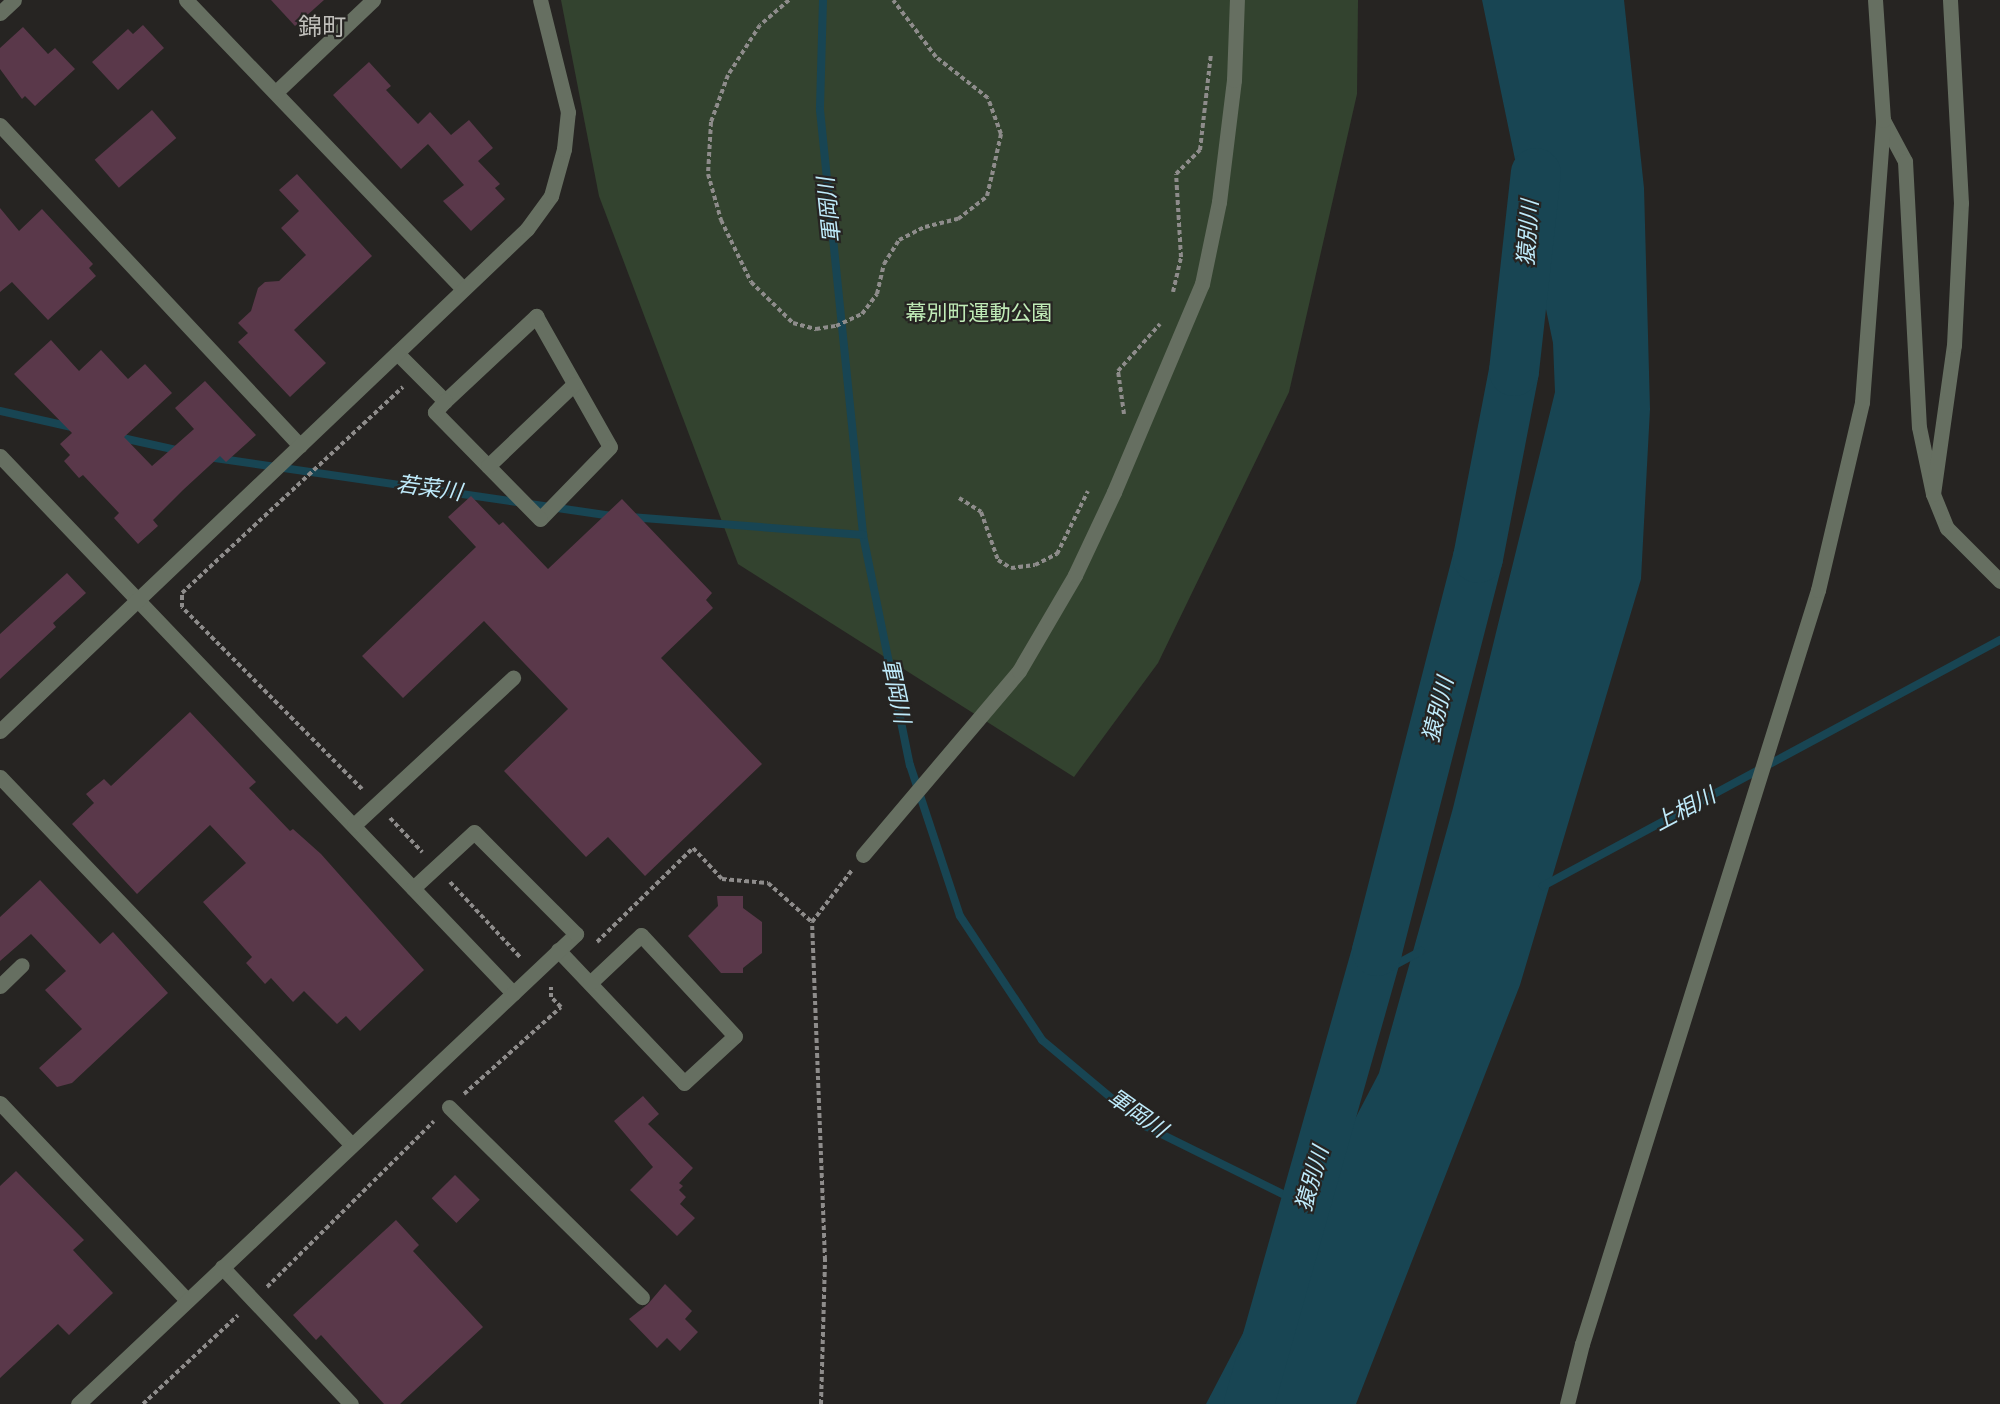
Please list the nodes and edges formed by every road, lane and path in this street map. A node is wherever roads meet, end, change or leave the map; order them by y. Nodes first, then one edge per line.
1 (14, 0) edge
2 (186, 0) edge
3 (373, 0) edge
4 (540, 0) edge
5 (789, 0) edge
6 (893, 0) edge
7 (1237, 0) edge
8 (1875, 0) edge
9 (1950, 0) edge
10 (0, 14) edge
11 (1212, 45) dead end
12 (276, 92) junction
13 (1883, 120) junction
14 (0, 125) edge
15 (462, 288) junction
16 (1170, 301) dead end
17 (1163, 320) dead end
18 (397, 353) junction
19 (417, 374) junction
20 (574, 384) junction
21 (445, 401) junction
22 (1121, 422) dead end
23 (300, 446) junction
24 (0, 456) edge
25 (488, 466) junction
26 (1093, 482) dead end
27 (1933, 494) junction
28 (959, 498) dead end
29 (2000, 581) edge
30 (138, 598) junction
31 (513, 678) dead end
32 (0, 731) edge
33 (0, 777) edge
34 (377, 805) junction
35 (354, 825) junction
36 (863, 855) joint
37 (436, 867) junction
38 (413, 888) junction
39 (812, 922) junction
40 (558, 950) junction
41 (22, 965) dead end
42 (573, 965) junction
43 (535, 972) junction
44 (590, 983) junction
45 (0, 986) edge
46 (549, 988) junction
47 (513, 993) junction
48 (0, 1103) edge
49 (449, 1107) junction
50 (351, 1144) junction
51 (222, 1267) junction
52 (642, 1297) dead end
53 (188, 1300) junction
54 (253, 1300) junction
55 (78, 1404) edge
56 (142, 1404) edge
57 (351, 1404) edge
58 (821, 1404) edge
59 (1568, 1404) edge

1 - 10 street
2 - 12 street
3 - 12 street
4 - 15 street
5 - 6 path
7 - 36 street
8 - 13 street
9 - 27 street
11 - 16 path
12 - 15 street
13 - 27 street
13 - 59 street
14 - 23 street
15 - 18 street
17 - 22 path
18 - 19 street
18 - 23 street
19 - 21 street
19 - 34 path
20 - 21 street
20 - 25 street
20 - 25 street
21 - 25 street
23 - 30 street
24 - 30 street
26 - 28 path
27 - 29 street
30 - 32 street
30 - 35 street
31 - 34 street
33 - 50 street
34 - 35 street
34 - 37 path
35 - 38 street
36 - 39 path
37 - 38 street
37 - 40 street
37 - 43 path
38 - 47 street
39 - 42 path
39 - 58 path
40 - 42 street
40 - 43 street
41 - 45 street
42 - 44 street
42 - 46 path
43 - 46 path
43 - 47 street
44 - 44 street
46 - 49 path
47 - 50 street
48 - 53 street
49 - 52 street
49 - 54 path
50 - 51 street
51 - 53 street
51 - 54 street
53 - 55 street
54 - 56 path
54 - 57 street

